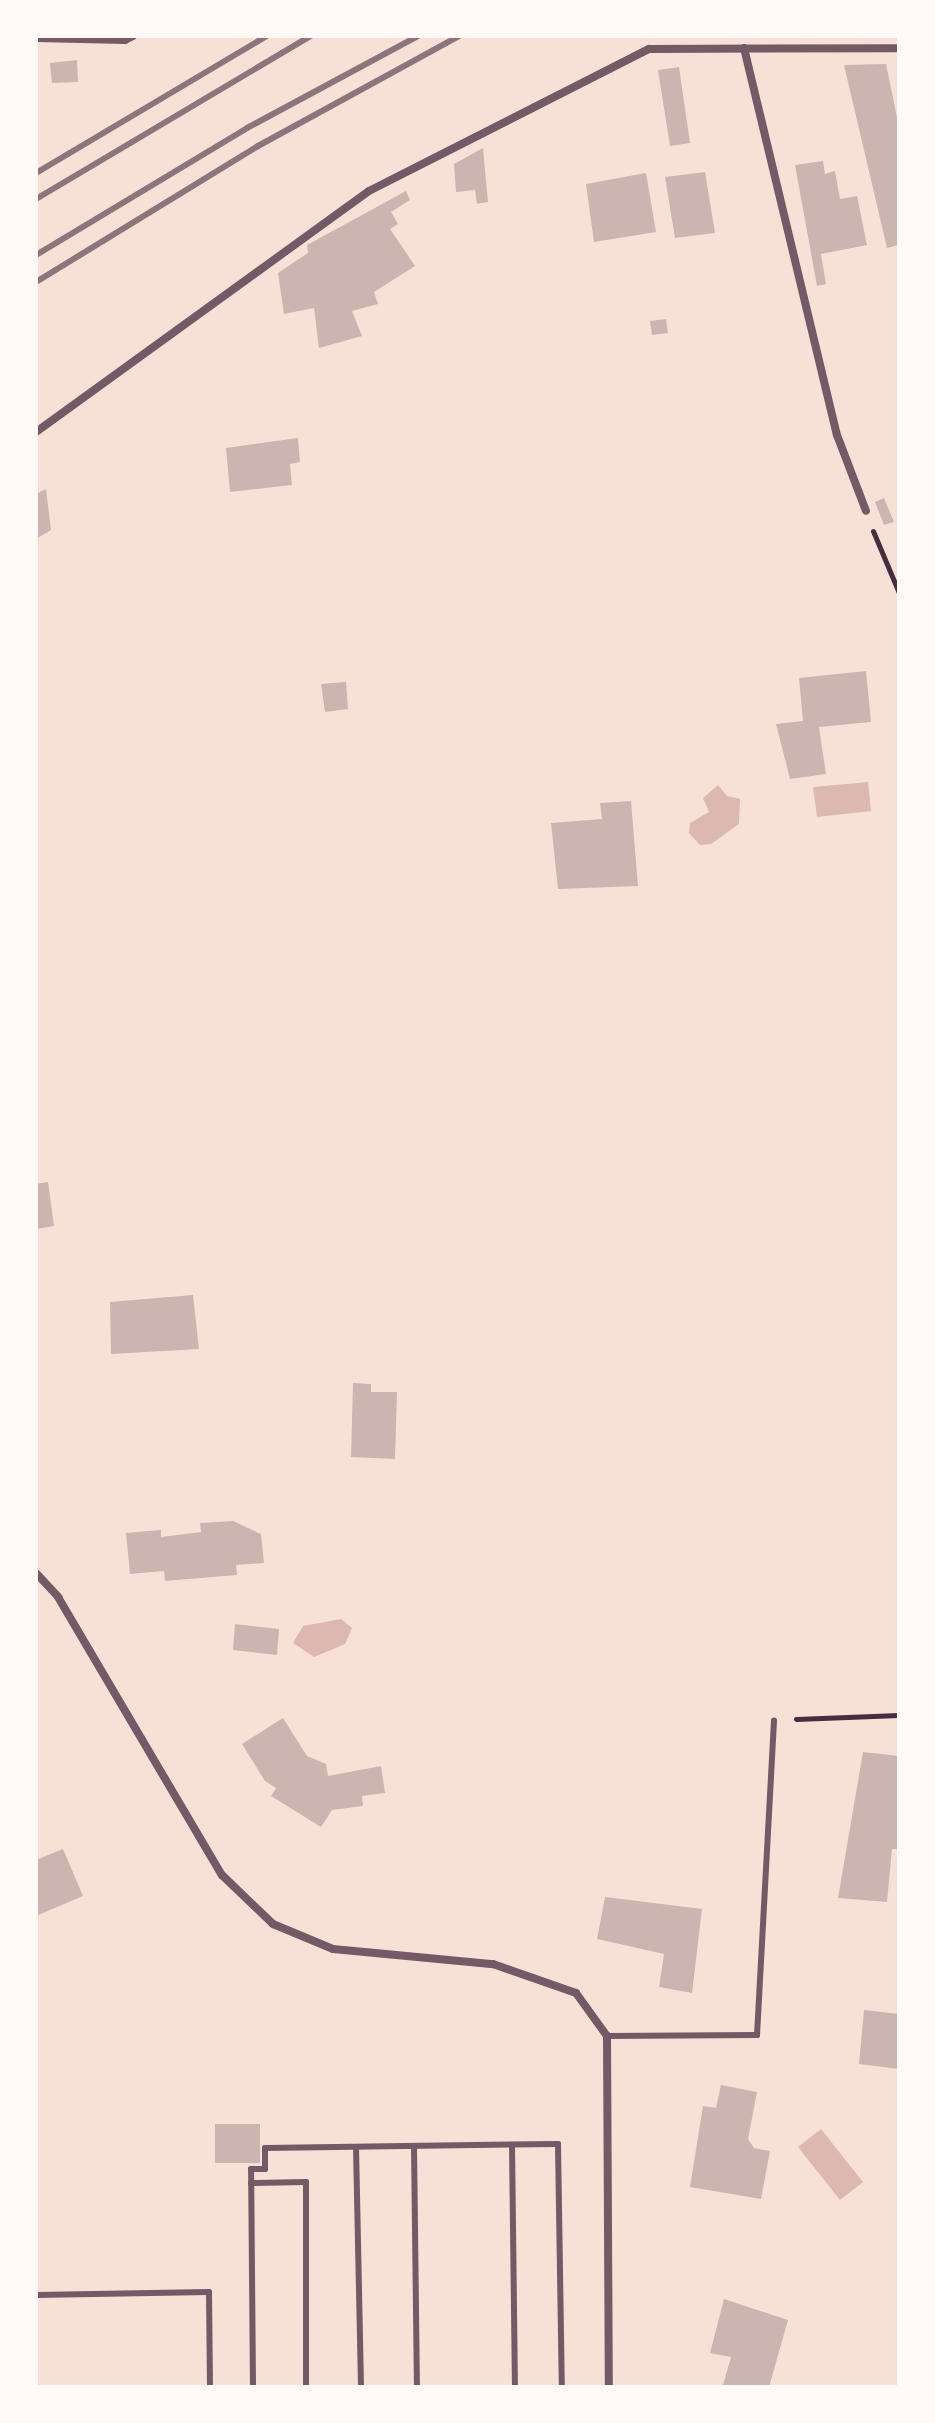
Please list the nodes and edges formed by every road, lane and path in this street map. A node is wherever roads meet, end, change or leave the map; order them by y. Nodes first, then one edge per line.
1 (133, 36) edge
2 (36, 38) edge
3 (744, 48) junction
4 (899, 48) edge
5 (36, 432) edge
6 (866, 511) joint
7 (899, 593) edge
8 (36, 1573) edge
9 (899, 1715) edge
10 (774, 1720) joint
11 (607, 2036) junction
12 (512, 2145) junction
13 (414, 2146) junction
14 (356, 2147) junction
15 (251, 2183) junction
16 (36, 2295) edge
17 (210, 2387) edge
18 (253, 2387) edge
19 (306, 2387) edge
20 (361, 2387) edge
21 (417, 2387) edge
22 (515, 2387) edge
23 (562, 2387) edge
24 (609, 2387) edge

1 - 2 street
3 - 4 street
3 - 5 street
3 - 6 street
6 - 7 path
8 - 11 street
9 - 10 path
10 - 11 lane
11 - 24 street
12 - 13 lane
12 - 22 lane
12 - 23 lane
13 - 14 lane
13 - 21 lane
14 - 15 lane
14 - 20 lane
15 - 18 lane
15 - 19 lane
16 - 17 lane

